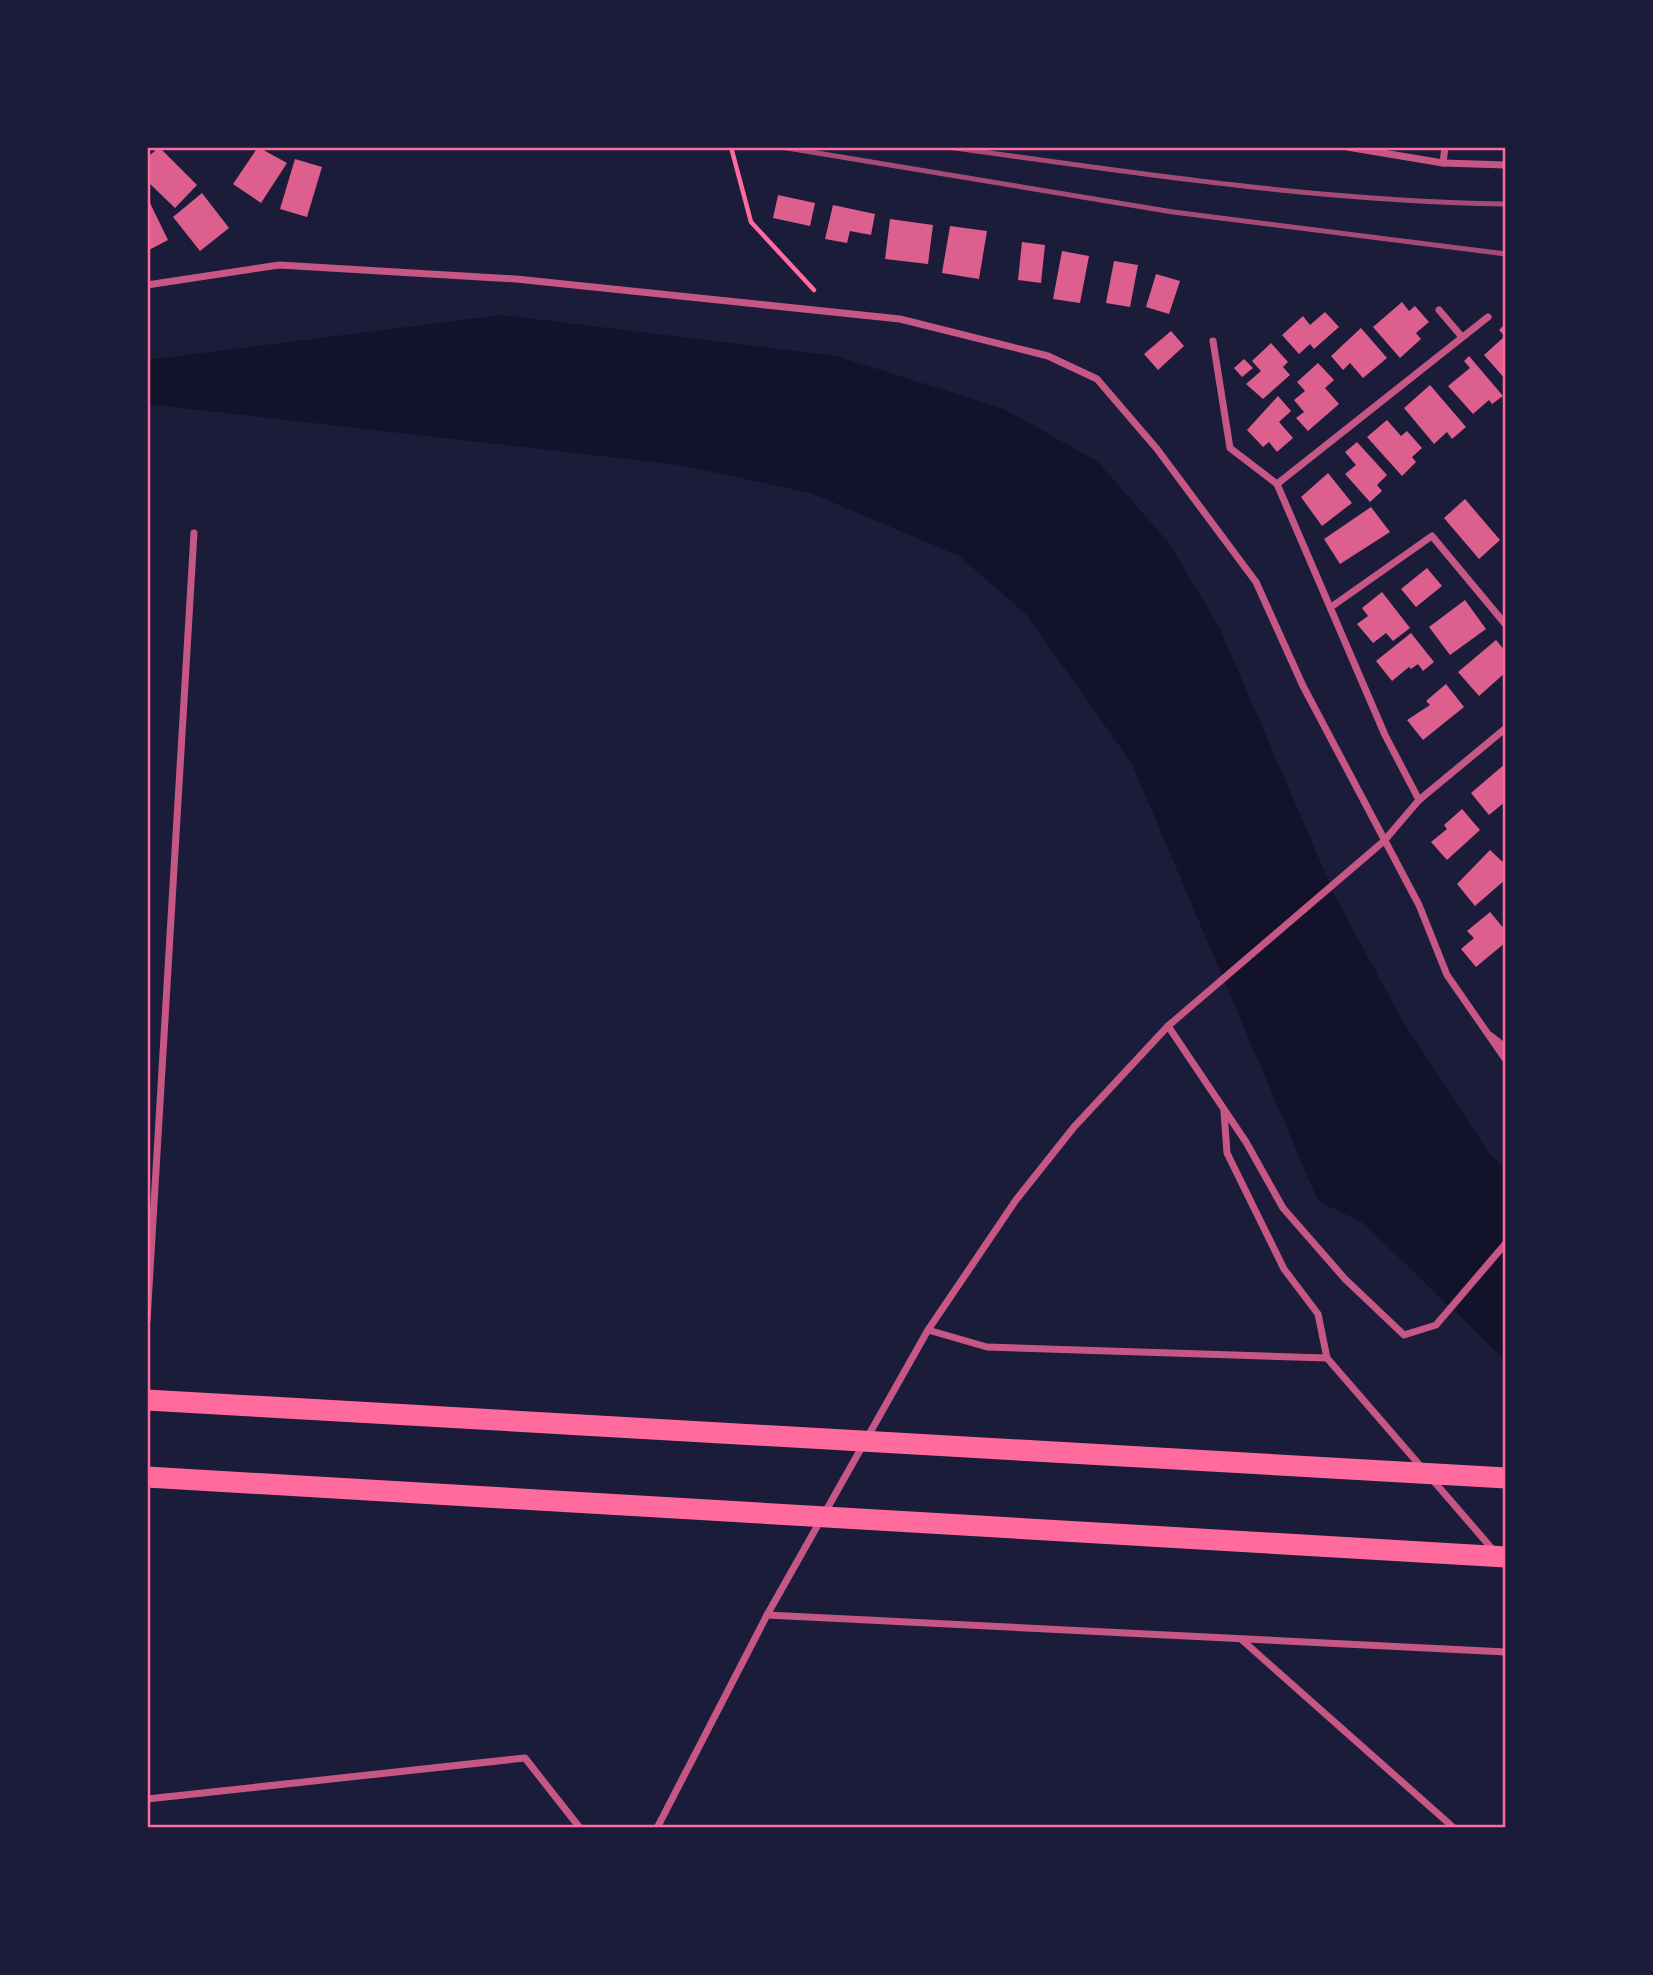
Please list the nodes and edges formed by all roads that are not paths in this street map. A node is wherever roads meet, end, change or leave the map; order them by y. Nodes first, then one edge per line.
1 (1347, 147) edge
2 (1445, 147) edge
3 (1443, 163) junction
4 (1506, 165) edge
5 (147, 285) edge
6 (1439, 310) dead end
7 (1488, 317) dead end
8 (1462, 337) junction
9 (1213, 341) dead end
10 (1277, 484) junction
11 (194, 533) dead end
12 (1331, 607) junction
13 (1506, 625) edge
14 (1506, 727) edge
15 (1419, 800) junction
16 (1384, 841) junction
17 (1168, 1026) junction
18 (1482, 1029) junction
19 (1506, 1048) edge
20 (1506, 1060) edge
21 (1224, 1111) junction
22 (1506, 1242) edge
23 (147, 1321) edge
24 (928, 1330) junction
25 (1327, 1357) junction
26 (147, 1400) edge
27 (147, 1477) edge
28 (1506, 1478) edge
29 (1506, 1557) edge
30 (1506, 1565) edge
31 (767, 1615) junction
32 (1242, 1640) junction
33 (1506, 1652) edge
34 (147, 1799) edge
35 (580, 1828) edge
36 (657, 1828) edge
37 (1454, 1828) edge

1 - 3 street
2 - 3 street
3 - 4 street
5 - 16 street
6 - 8 street
7 - 8 street
8 - 10 street
9 - 10 street
10 - 12 street
11 - 23 street
12 - 13 street
12 - 15 street
14 - 15 street
15 - 16 street
16 - 17 street
16 - 18 street
17 - 21 street
17 - 24 street
18 - 19 street
18 - 20 street
21 - 22 street
21 - 25 street
24 - 25 street
24 - 31 street
25 - 30 street
26 - 28 highway
27 - 29 highway
31 - 32 street
31 - 36 street
32 - 33 street
32 - 37 street
34 - 35 street

